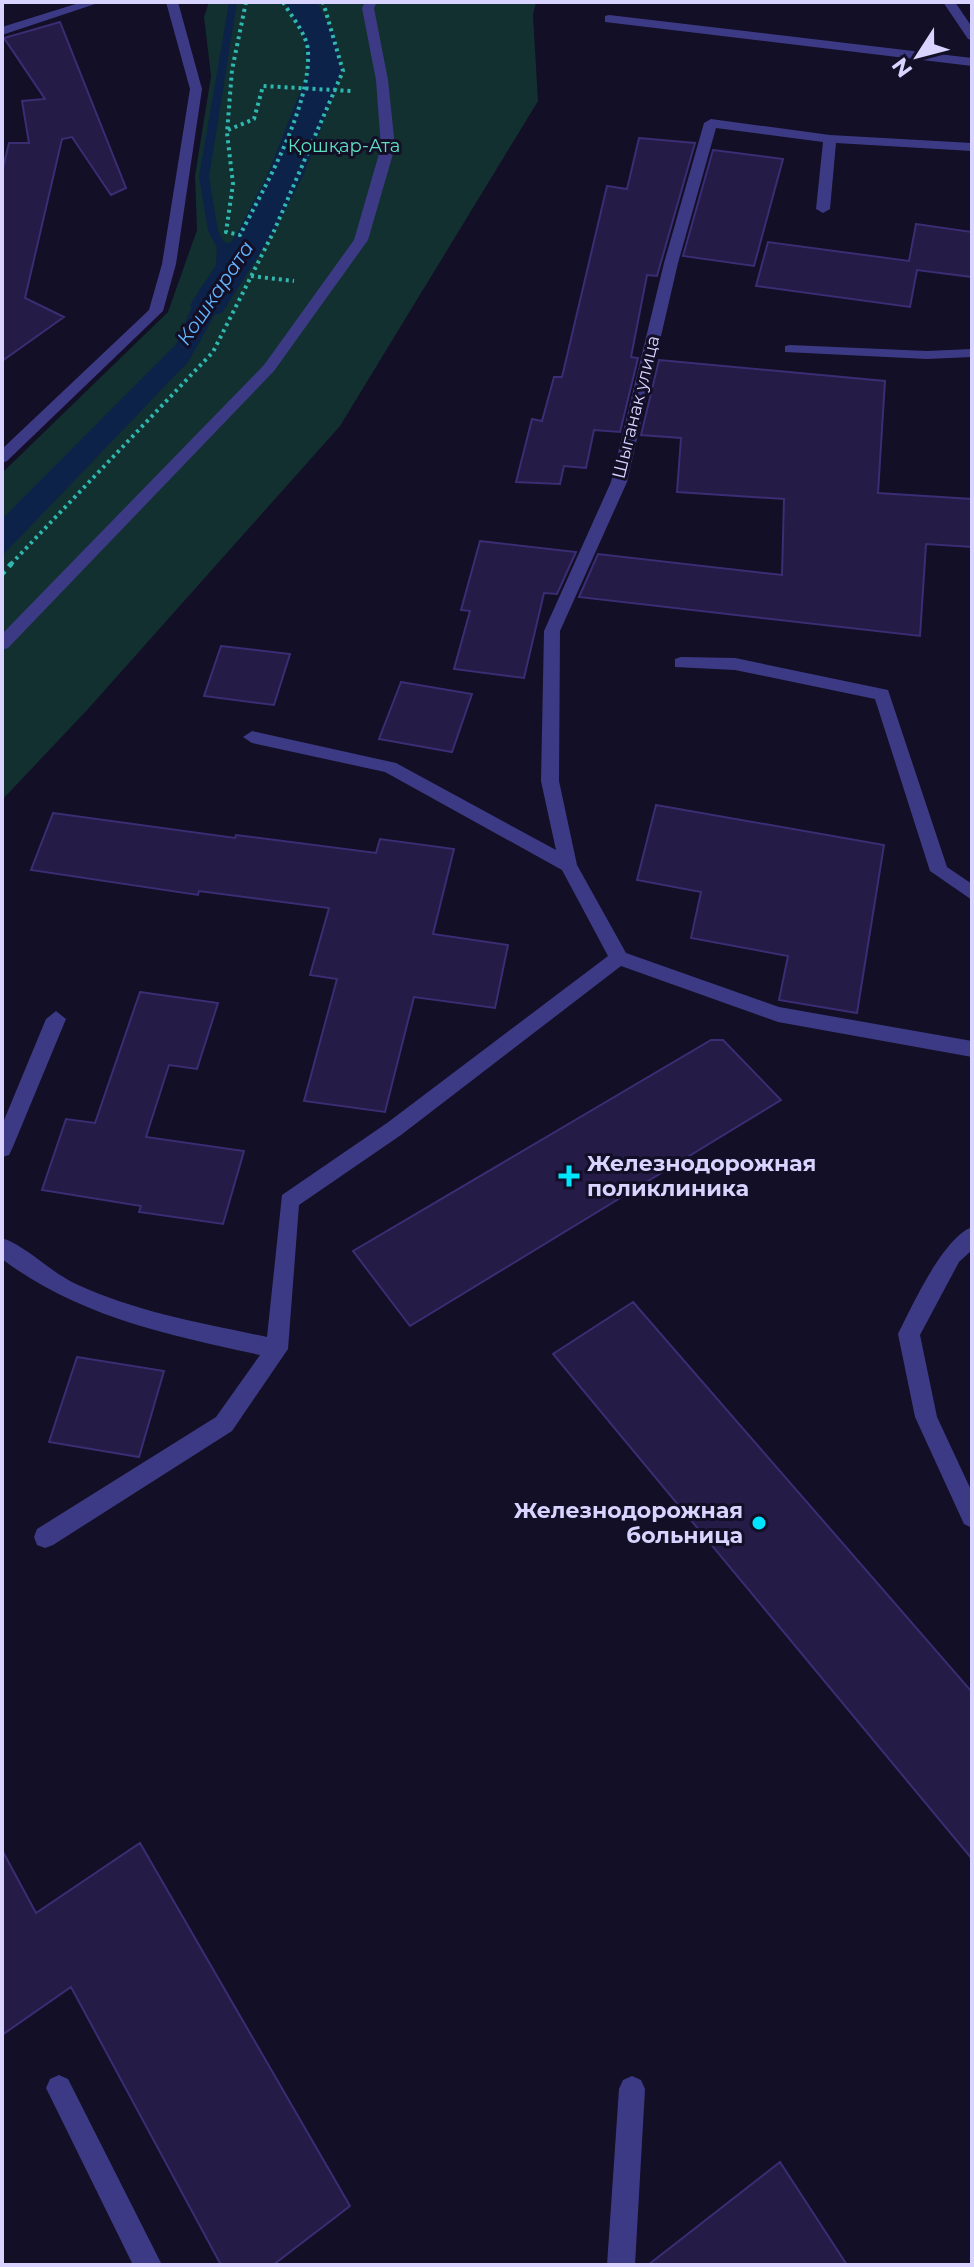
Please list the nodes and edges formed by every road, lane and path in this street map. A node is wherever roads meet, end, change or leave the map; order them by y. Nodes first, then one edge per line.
1 (95, 2) edge
2 (172, 2) edge
3 (246, 2) edge
4 (283, 2) edge
5 (323, 2) edge
6 (371, 2) edge
7 (949, 2) edge
8 (609, 19) dead end
9 (2, 31) edge
10 (972, 36) edge
11 (972, 62) edge
12 (300, 88) junction
13 (337, 90) junction
14 (228, 130) junction
15 (830, 139) junction
16 (972, 147) edge
17 (823, 209) dead end
18 (790, 349) dead end
19 (972, 353) edge
20 (2, 458) edge
21 (2, 574) edge
22 (2, 644) edge
23 (681, 663) dead end
24 (252, 737) dead end
25 (568, 865) junction
26 (972, 893) edge
27 (619, 958) junction
28 (56, 1019) dead end
29 (972, 1049) edge
30 (2, 1149) edge
31 (972, 1236) edge
32 (2, 1247) edge
33 (277, 1349) junction
34 (972, 1517) edge
35 (45, 1537) dead end
36 (59, 2088) dead end
37 (632, 2089) dead end
38 (148, 2265) edge
39 (621, 2265) edge

1 - 9 street
2 - 20 street
3 - 14 path
4 - 12 path
5 - 13 path
6 - 22 street
7 - 10 street
8 - 11 street
12 - 13 path
12 - 14 path
12 - 14 path
13 - 21 path
15 - 16 street
15 - 17 street
15 - 25 street, Шыганак улица
18 - 19 street
23 - 26 street
24 - 25 street
25 - 27 street, Шыганак улица
27 - 29 street
27 - 33 street
28 - 30 street
31 - 34 street
32 - 33 street
33 - 35 street
36 - 38 street
37 - 39 street

